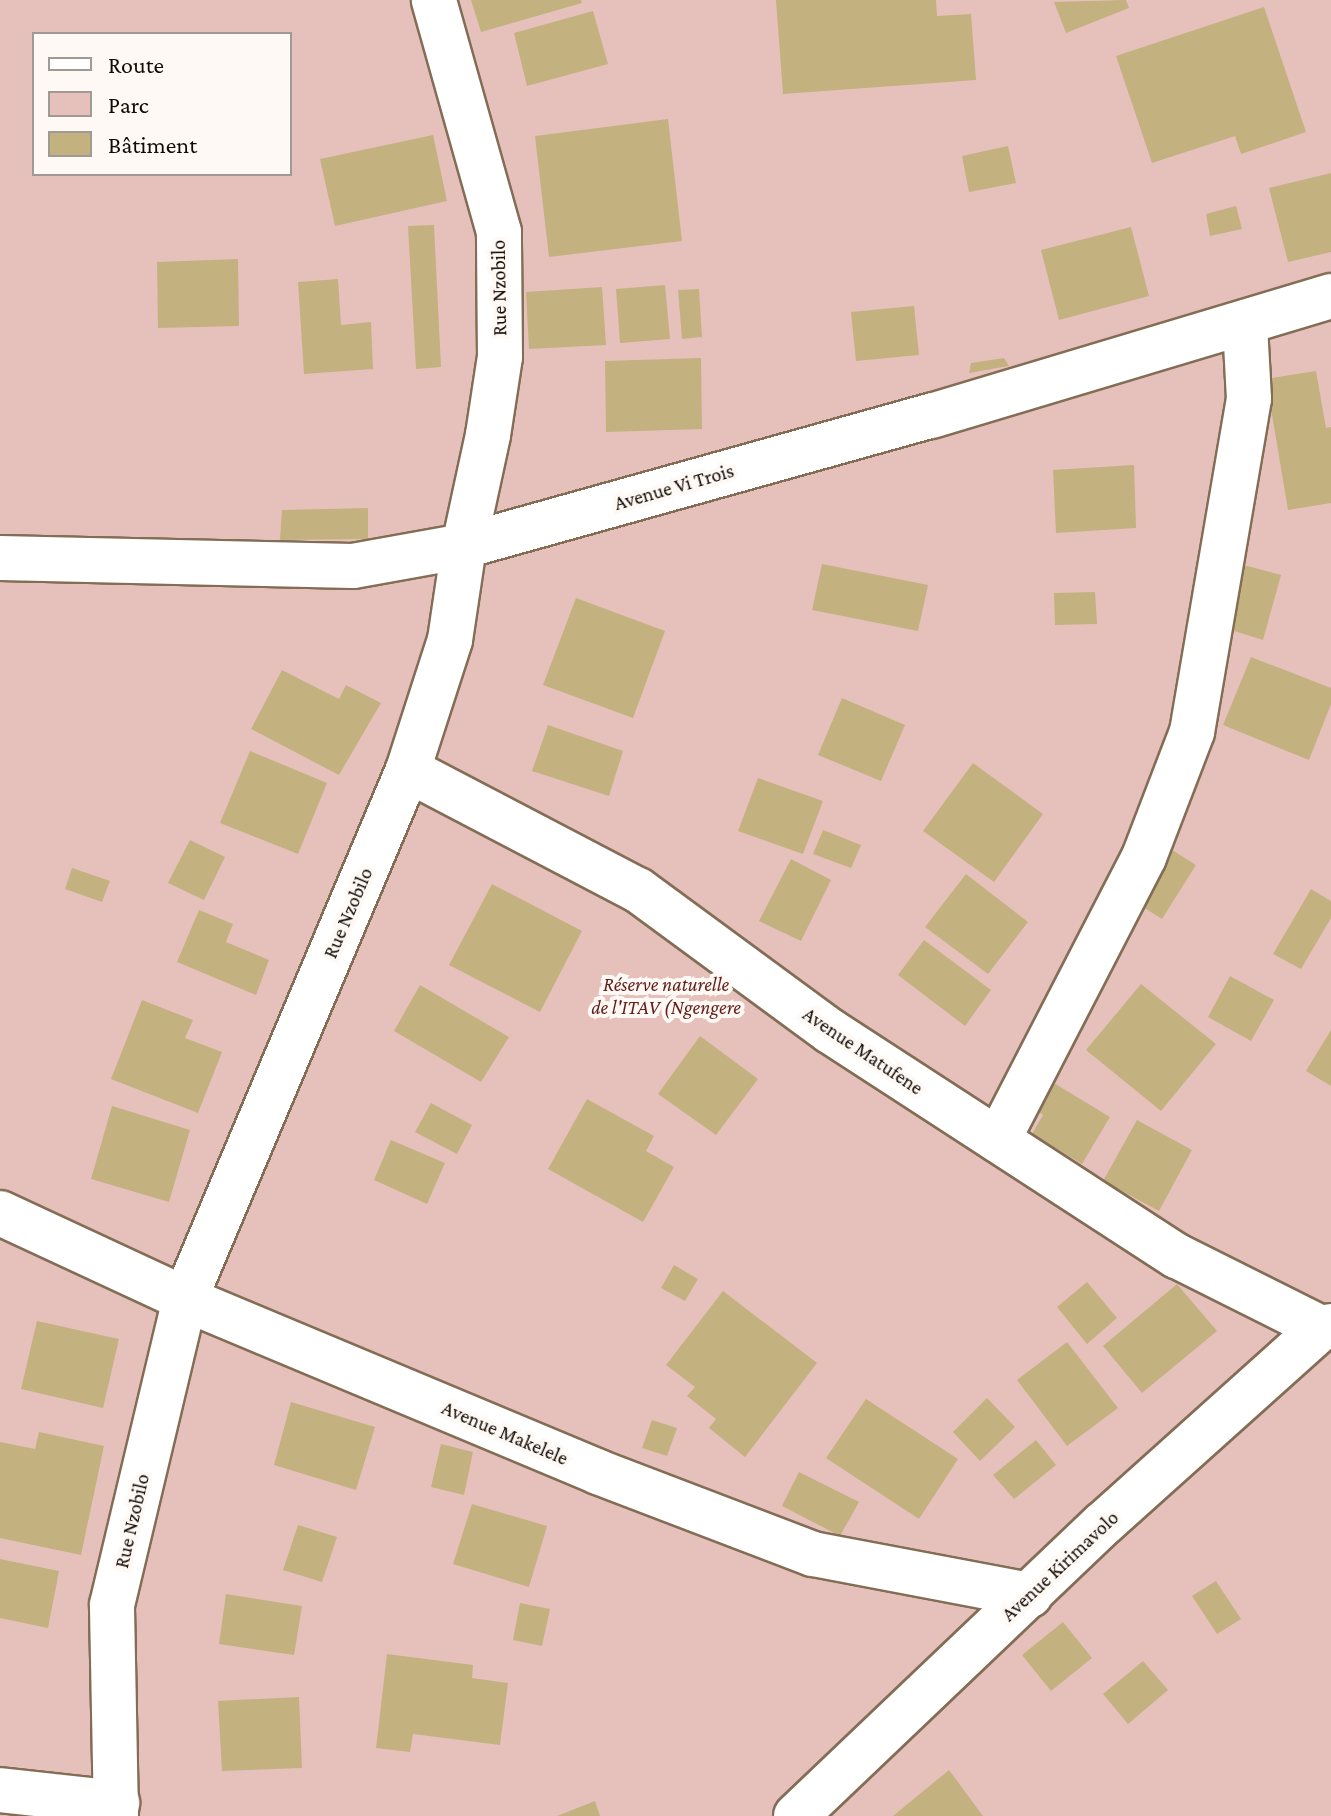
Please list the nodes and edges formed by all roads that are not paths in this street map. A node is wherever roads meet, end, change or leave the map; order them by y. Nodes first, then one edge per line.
1 (434, 0) edge
2 (1331, 296) edge
3 (1245, 325) junction
4 (464, 546) junction
5 (0, 558) edge
6 (408, 770) junction
7 (998, 1140) junction
8 (0, 1213) edge
9 (185, 1299) junction
10 (1326, 1327) edge
11 (1030, 1595) junction
12 (0, 1790) edge
13 (117, 1809) edge
14 (796, 1816) edge

1 - 4 street, Rue Nzobilo
2 - 3 street, Avenue Vi Trois
3 - 4 street, Avenue Vi Trois
3 - 7 street
4 - 5 street, Avenue Vi Trois
4 - 6 street, Rue Nzobilo
6 - 7 street, Avenue Matufene
6 - 9 street, Rue Nzobilo
7 - 10 street, Avenue Matufene
8 - 9 street, Avenue Makelele
9 - 11 street, Avenue Makelele
9 - 13 street, Rue Nzobilo
10 - 11 street, Avenue Kirimavolo
11 - 14 street, Avenue Kirimavolo
12 - 13 street

